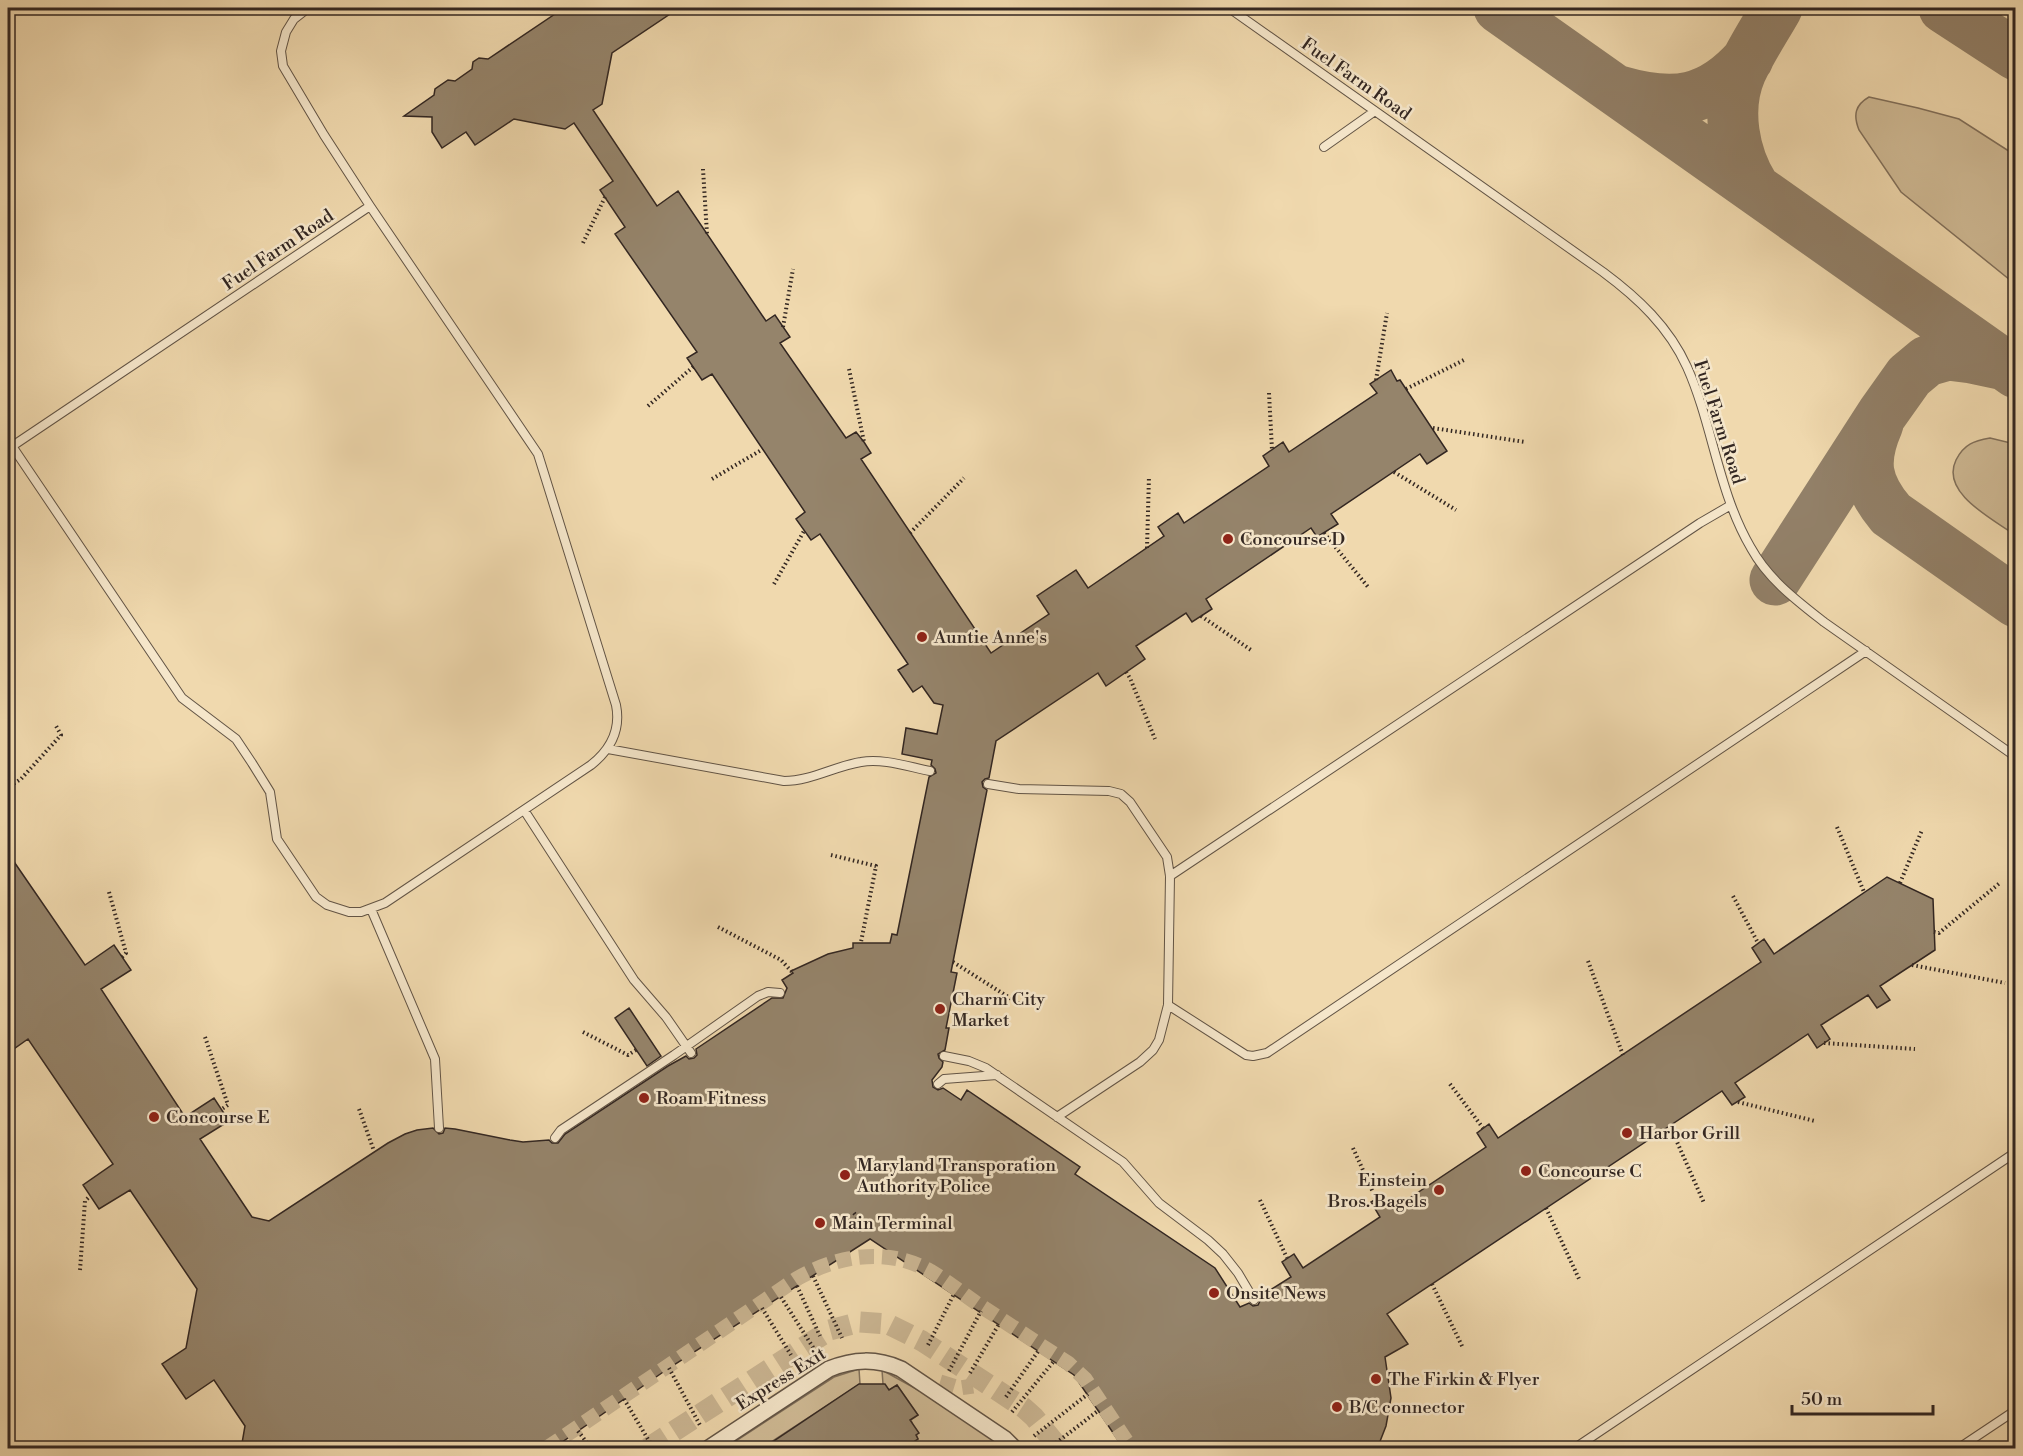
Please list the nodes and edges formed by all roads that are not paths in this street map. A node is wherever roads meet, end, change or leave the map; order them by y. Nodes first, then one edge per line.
1 (308, 8) edge
2 (1229, 8) edge
3 (1375, 111) junction
4 (1324, 147) dead end
5 (370, 206) junction
6 (10, 447) edge
7 (1731, 505) junction
8 (1866, 651) junction
9 (608, 749) junction
10 (2016, 758) edge
11 (930, 771) dead end
12 (988, 784) dead end
13 (524, 810) junction
14 (1170, 876) junction
15 (371, 909) junction
16 (780, 993) dead end
17 (1168, 1005) junction
18 (689, 1049) junction
19 (944, 1056) dead end
20 (998, 1076) junction
21 (938, 1084) dead end
22 (1057, 1117) junction
23 (439, 1128) dead end
24 (555, 1138) dead end
25 (2016, 1152) edge
26 (1254, 1300) dead end
27 (879, 1362) junction
28 (944, 1377) tunnel mouth
29 (2016, 1410) edge
30 (709, 1449) edge
31 (1014, 1449) edge
32 (1575, 1449) edge
33 (1959, 1449) edge

1 - 5 lane
2 - 3 lane, Fuel Farm Road
3 - 4 lane
3 - 7 lane, Fuel Farm Road
5 - 6 lane, Fuel Farm Road
5 - 9 lane
6 - 15 lane
7 - 8 lane, Fuel Farm Road
7 - 14 lane
8 - 10 lane, Fuel Farm Road
8 - 17 lane
9 - 11 lane
9 - 13 lane
12 - 14 lane
13 - 15 lane
13 - 18 lane
14 - 17 lane
15 - 23 lane
16 - 18 lane
17 - 22 lane
18 - 24 lane
19 - 20 lane
20 - 21 lane
20 - 22 lane
22 - 26 lane
25 - 32 lane
27 - 28 street, Express Exit
27 - 30 street, Express Exit
27 - 31 street, Express Exit
29 - 33 lane

